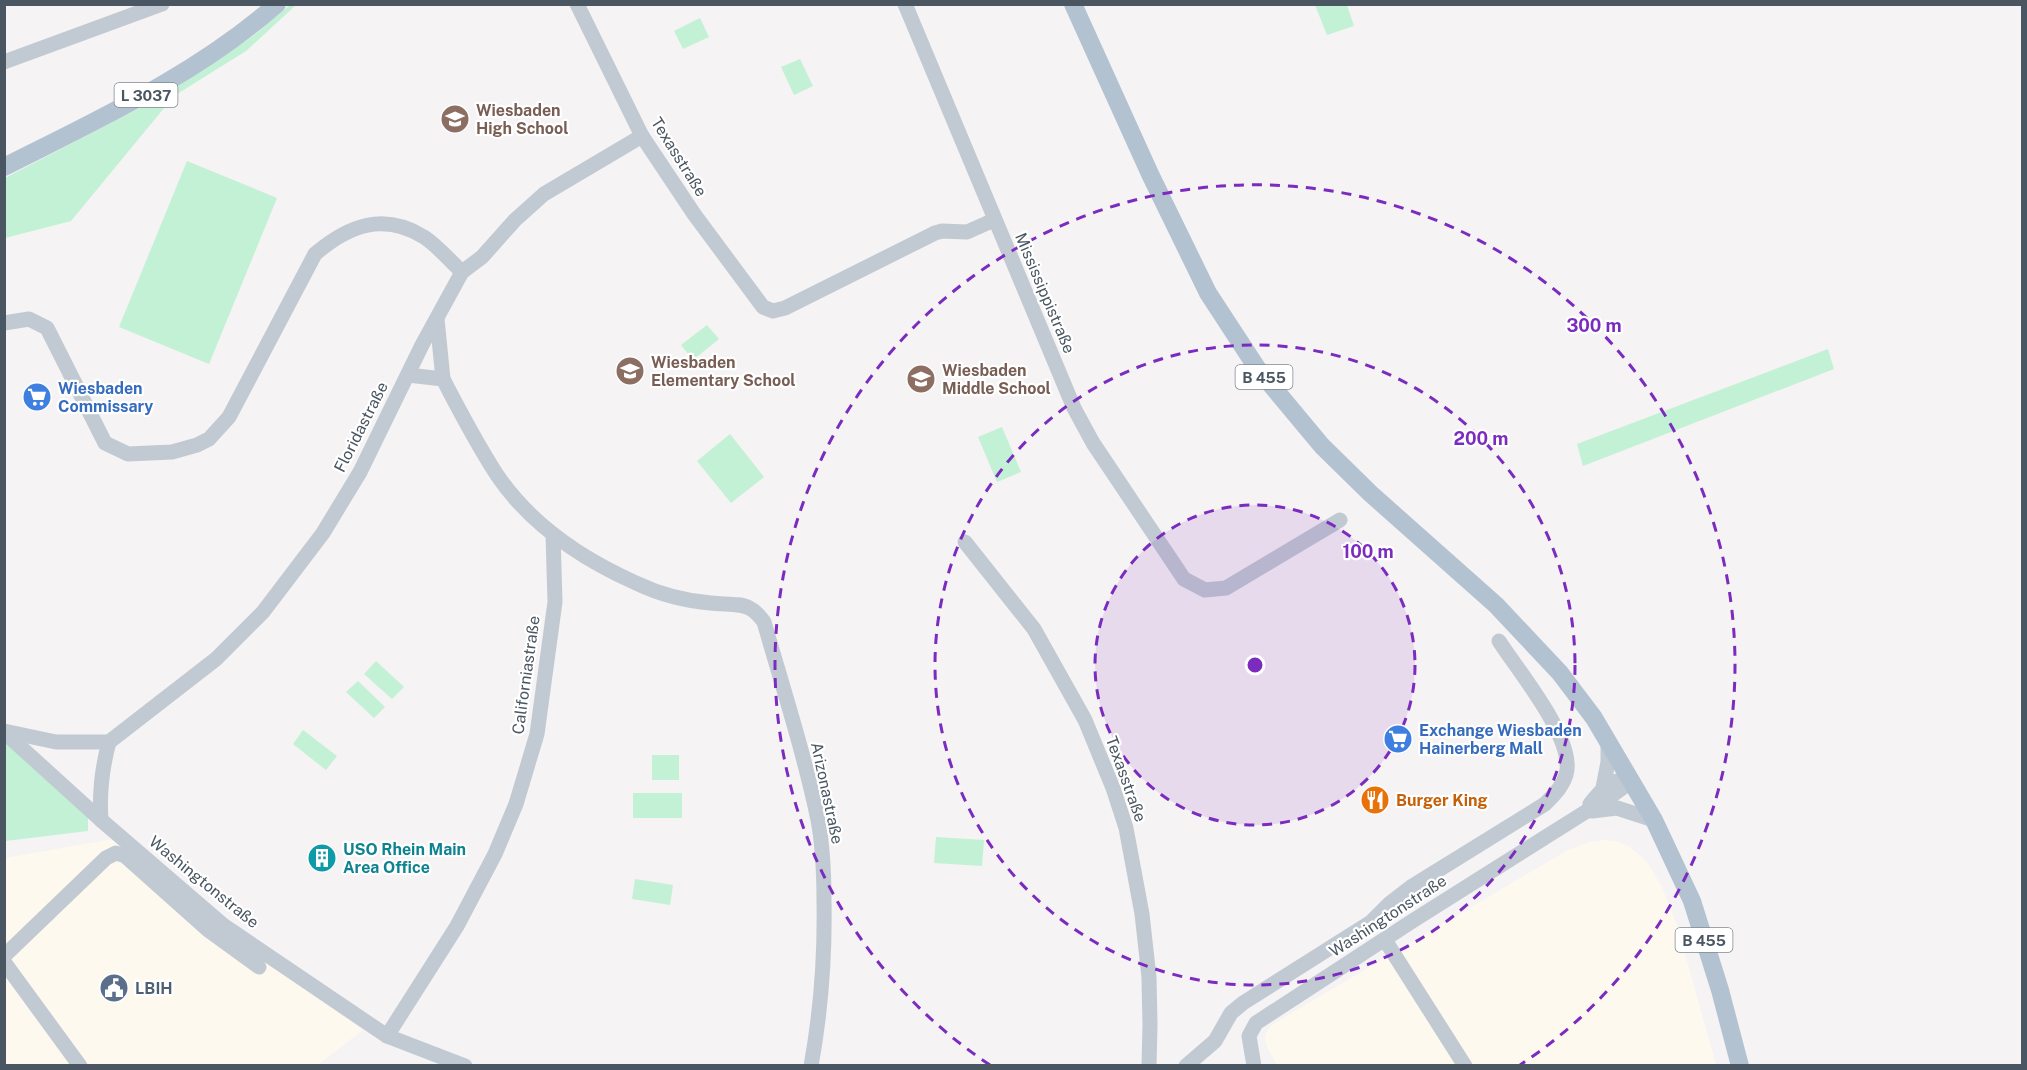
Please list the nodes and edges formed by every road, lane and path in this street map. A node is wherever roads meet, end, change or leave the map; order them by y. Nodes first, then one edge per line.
1 (162, 4) edge
2 (277, 4) edge
3 (577, 4) edge
4 (905, 4) edge
5 (1073, 4) edge
6 (134, 9) edge
7 (4, 62) edge
8 (642, 136) junction
9 (4, 167) edge
10 (994, 220) junction
11 (462, 272) junction
12 (437, 318) junction
13 (4, 323) edge
14 (408, 375) junction
15 (443, 380) junction
16 (1340, 520) dead end
17 (553, 535) junction
18 (965, 542) dead end
19 (1499, 641) dead end
20 (4, 731) edge
21 (109, 741) junction
22 (1608, 741) junction
23 (1632, 781) junction
24 (1603, 788) junction
25 (1580, 815) junction
26 (101, 820) junction
27 (1654, 820) junction
28 (1385, 940) junction
29 (4, 956) edge
30 (4, 962) edge
31 (259, 967) dead end
32 (387, 1036) junction
33 (80, 1065) edge
34 (465, 1065) edge
35 (811, 1065) edge
36 (1149, 1065) edge
37 (1186, 1065) edge
38 (1254, 1065) edge
39 (1465, 1065) edge
40 (1740, 1065) edge

1 - 6 street
2 - 9 main road, L 3037
3 - 8 street, Texasstraße
4 - 10 street, Mississippistraße
5 - 22 main road, B 455
6 - 7 street
8 - 10 street, Texasstraße
8 - 11 street, Floridastraße
10 - 16 street, Mississippistraße
11 - 12 street, Floridastraße
11 - 13 street
12 - 14 street, Floridastraße
12 - 15 street
14 - 15 street
14 - 21 street, Floridastraße
15 - 17 street
17 - 32 street, Californiastraße
17 - 35 street, Arizonastraße
18 - 36 street, Texasstraße
19 - 37 street
20 - 21 street
20 - 26 street, Washingtonstraße
21 - 26 street
22 - 23 main road, B 455
22 - 24 street
23 - 24 street
23 - 25 street, Washingtonstraße
23 - 27 main road, B 455
24 - 25 street, Washingtonstraße
25 - 27 street, Washingtonstraße
25 - 28 street, Washingtonstraße
26 - 32 street, Washingtonstraße
27 - 40 main road, B 455
28 - 38 street, Washingtonstraße
28 - 39 street
29 - 31 street
30 - 33 street
32 - 34 street, Washingtonstraße

